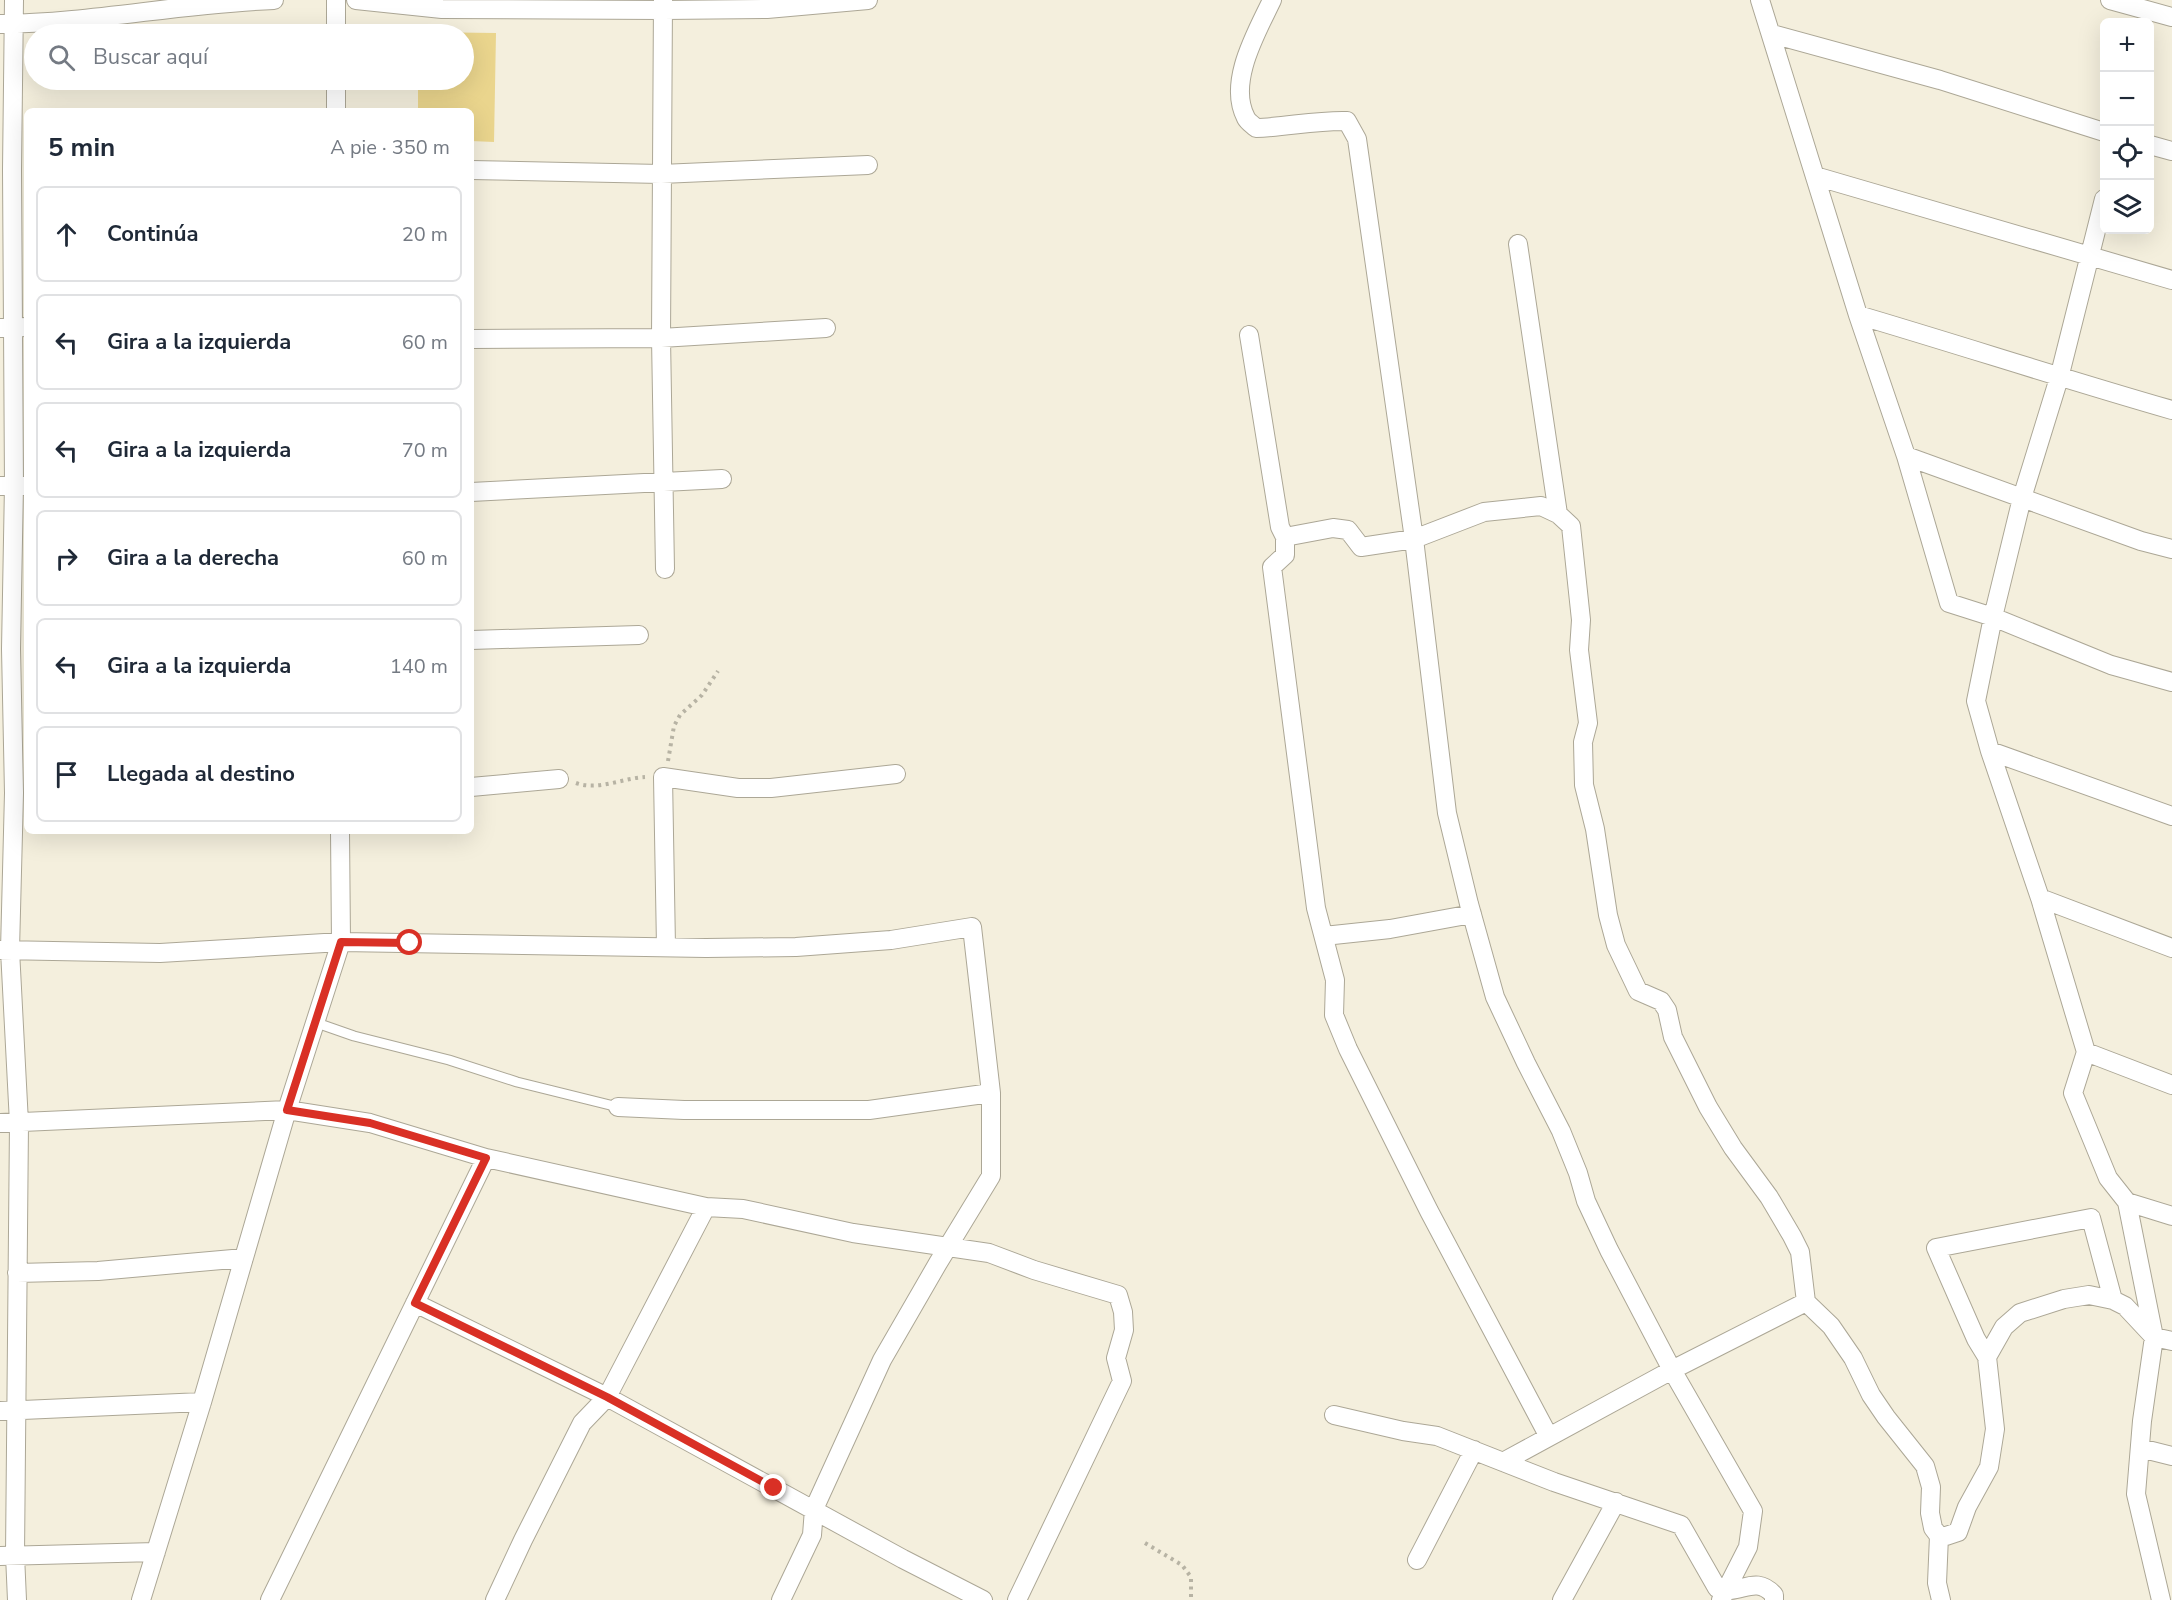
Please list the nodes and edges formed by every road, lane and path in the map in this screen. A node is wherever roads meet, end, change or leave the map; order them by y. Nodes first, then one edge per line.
1 (14, 0) edge
2 (274, 0) edge
3 (336, 0) edge
4 (356, 0) edge
5 (867, 0) edge
6 (1272, 0) edge
7 (1760, 0) edge
8 (2110, 0) edge
9 (663, 5) edge
10 (2153, 13) edge
11 (2172, 17) edge
12 (7, 24) edge
13 (336, 24) edge
14 (1772, 34) junction
15 (336, 90) edge
16 (336, 108) edge
17 (2100, 131) edge
18 (2154, 146) edge
19 (2172, 151) edge
20 (868, 165) dead end
21 (13, 170) edge
22 (474, 170) edge
23 (661, 174) junction
24 (1815, 176) junction
25 (2100, 214) edge
26 (1518, 244) dead end
27 (2089, 257) junction
28 (2172, 280) edge
29 (1858, 315) junction
30 (826, 327) dead end
31 (14, 328) edge
32 (1249, 335) dead end
33 (661, 338) junction
34 (474, 339) edge
35 (2059, 378) junction
36 (2172, 410) edge
37 (1906, 456) junction
38 (722, 479) dead end
39 (663, 481) junction
40 (14, 486) edge
41 (474, 492) edge
42 (2022, 498) junction
43 (1558, 514) junction
44 (1285, 537) junction
45 (1414, 539) junction
46 (2172, 549) edge
47 (665, 569) dead end
48 (1993, 617) junction
49 (639, 635) dead end
50 (474, 640) edge
51 (13, 649) edge
52 (718, 671) dead end
53 (2172, 682) edge
54 (1990, 751) junction
55 (896, 774) dead end
56 (663, 777) junction
57 (559, 780) joint
58 (474, 787) edge
59 (20, 794) edge
60 (2172, 816) edge
61 (340, 834) edge
62 (2040, 898) junction
63 (1472, 914) junction
64 (1324, 936) junction
65 (341, 942) junction
66 (666, 947) junction
67 (2172, 948) edge
68 (5, 950) edge
69 (314, 1022) junction
70 (2086, 1052) junction
71 (2172, 1085) edge
72 (991, 1093) junction
73 (618, 1107) joint
74 (287, 1110) junction
75 (0, 1123) edge
76 (19, 1123) junction
77 (486, 1158) junction
78 (2127, 1202) junction
79 (706, 1207) junction
80 (2172, 1216) edge
81 (948, 1246) junction
82 (244, 1258) junction
83 (17, 1273) junction
84 (2114, 1300) junction
85 (1806, 1302) junction
86 (415, 1303) junction
87 (2163, 1339) edge
88 (1987, 1357) junction
89 (1672, 1370) junction
90 (607, 1397) junction
91 (202, 1402) junction
92 (8, 1411) edge
93 (1334, 1415) dead end
94 (1549, 1437) junction
95 (2140, 1448) junction
96 (1474, 1450) junction
97 (2172, 1456) edge
98 (1503, 1462) junction
99 (1617, 1502) junction
100 (814, 1509) junction
101 (1939, 1536) junction
102 (1145, 1543) dead end
103 (156, 1552) junction
104 (8, 1556) edge
105 (1417, 1560) dead end
106 (1724, 1596) edge
107 (17, 1600) edge
108 (141, 1600) edge
109 (270, 1600) edge
110 (495, 1600) edge
111 (781, 1600) edge
112 (983, 1600) edge
113 (1017, 1600) edge
114 (1191, 1600) edge
115 (1562, 1600) edge
116 (1774, 1600) edge
117 (1941, 1600) edge
118 (2161, 1600) edge

1 - 12 street
2 - 12 street
3 - 13 street
4 - 9 street
5 - 9 street
6 - 45 street
7 - 14 street
8 - 10 street
9 - 23 street
10 - 11 street
12 - 21 street
14 - 17 street
14 - 24 street
15 - 16 street
18 - 19 street
20 - 23 street
21 - 31 street
22 - 23 street
23 - 33 street
24 - 27 street
24 - 29 street
25 - 27 street
26 - 43 street
27 - 28 street
27 - 35 street
29 - 35 street
29 - 37 street
30 - 33 street
31 - 40 street
32 - 44 street
33 - 34 street
33 - 39 street
35 - 36 street
35 - 42 street
37 - 42 street
37 - 48 street
38 - 39 street
39 - 41 street
39 - 47 street
40 - 51 street
42 - 46 street
42 - 48 street
43 - 45 street
43 - 85 street
44 - 45 street
44 - 64 street
45 - 63 street
48 - 53 street
48 - 54 street
49 - 50 street
51 - 59 street
52 - 56 path
54 - 60 street
54 - 62 street
55 - 56 street
56 - 57 path
56 - 66 street
57 - 58 street
59 - 68 street
61 - 65 street
62 - 67 street
62 - 70 street
63 - 64 street
63 - 89 street
64 - 94 street
65 - 66 street
65 - 68 street
65 - 69 street
66 - 72 street
68 - 76 street
69 - 73 lane
69 - 74 street
70 - 71 street
70 - 78 street
72 - 73 street
72 - 81 street
74 - 76 street
74 - 77 street
74 - 82 street
75 - 76 street
76 - 83 street
77 - 79 street
77 - 86 street
78 - 80 street
78 - 87 street
79 - 81 street
79 - 90 street
81 - 100 street
81 - 113 street
82 - 83 street
82 - 91 street
83 - 92 street
84 - 87 street
84 - 88 street
84 - 88 street
85 - 89 street
85 - 101 street
86 - 90 street
86 - 109 street
87 - 95 street
88 - 101 street
89 - 94 street
89 - 106 street
90 - 100 street
90 - 110 street
91 - 92 street
91 - 103 street
92 - 104 street
93 - 96 street
94 - 98 street
95 - 97 street
95 - 118 street
96 - 98 street
96 - 105 street
98 - 99 street
99 - 106 street
99 - 115 street
100 - 111 street
100 - 112 street
101 - 117 street
102 - 114 path
103 - 104 street
103 - 108 street
104 - 107 street
106 - 116 street

